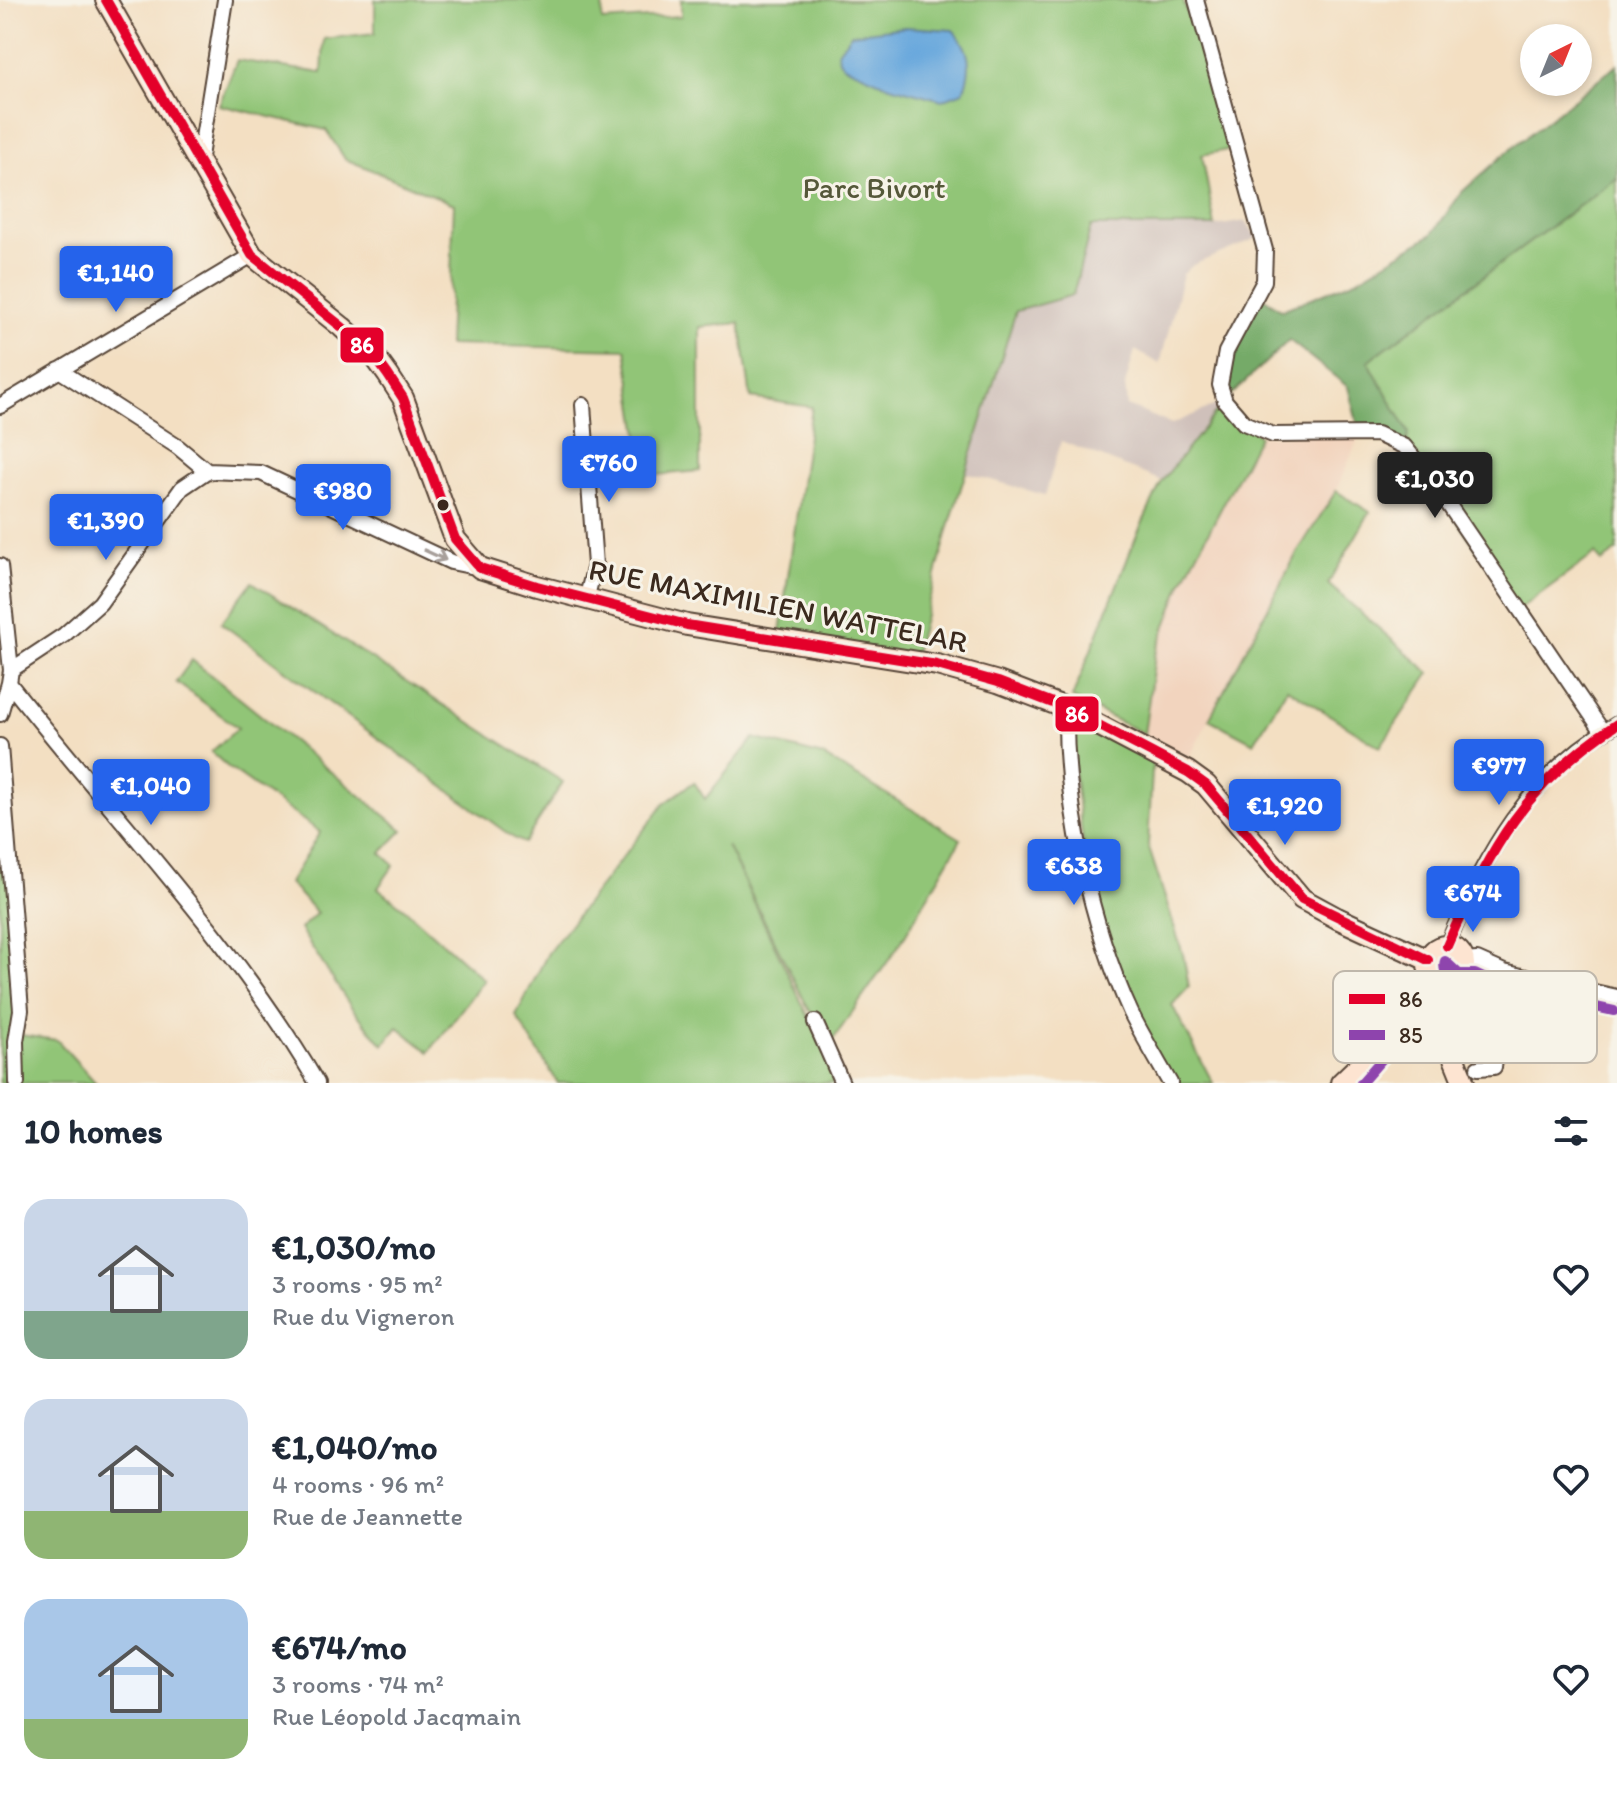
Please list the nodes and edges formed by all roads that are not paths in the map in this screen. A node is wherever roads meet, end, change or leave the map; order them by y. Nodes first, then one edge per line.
1 (106, 0) edge
2 (225, 0) edge
3 (1196, 0) edge
4 (199, 163) junction
5 (252, 255) junction
6 (59, 370) junction
7 (583, 405) dead end
8 (0, 406) edge
9 (207, 471) junction
10 (0, 566) edge
11 (480, 568) junction
12 (586, 600) junction
13 (4, 649) edge
14 (7, 676) edge
15 (1066, 708) junction
16 (0, 714) edge
17 (1617, 724) edge
18 (1603, 732) junction
19 (0, 746) edge
20 (1447, 946) junction
21 (1464, 961) junction
22 (1490, 966) junction
23 (1431, 971) edge
24 (1435, 971) edge
25 (1462, 971) edge
26 (1488, 971) edge
27 (1502, 971) edge
28 (1597, 993) edge
29 (1617, 997) edge
30 (815, 1022) dead end
31 (1362, 1063) edge
32 (1456, 1063) edge
33 (1494, 1063) edge
34 (1478, 1068) dead end
35 (17, 1083) edge
36 (317, 1083) edge
37 (842, 1083) edge
38 (1170, 1083) edge
39 (1341, 1083) edge
40 (1464, 1083) edge

1 - 4 street
2 - 4 street
3 - 18 street
4 - 5 street
5 - 6 street
5 - 11 street
6 - 8 street
6 - 9 street
7 - 12 street
9 -> 11 street
9 - 14 street
10 - 13 street
11 - 12 street, RUE MAXIMILIEN WATTELAR
12 - 15 street, RUE MAXIMILIEN WATTELAR
13 - 14 street
14 - 16 street
14 - 36 street
15 - 23 street, RUE MAXIMILIEN WATTELAR
15 - 38 street
17 - 18 street
18 - 20 street
19 - 35 street
20 - 21 street
20 - 24 street
21 - 22 street
21 - 25 street
22 - 26 street
22 - 27 street
28 - 29 street
30 - 37 street
31 - 39 street
32 - 40 street
33 - 34 street

